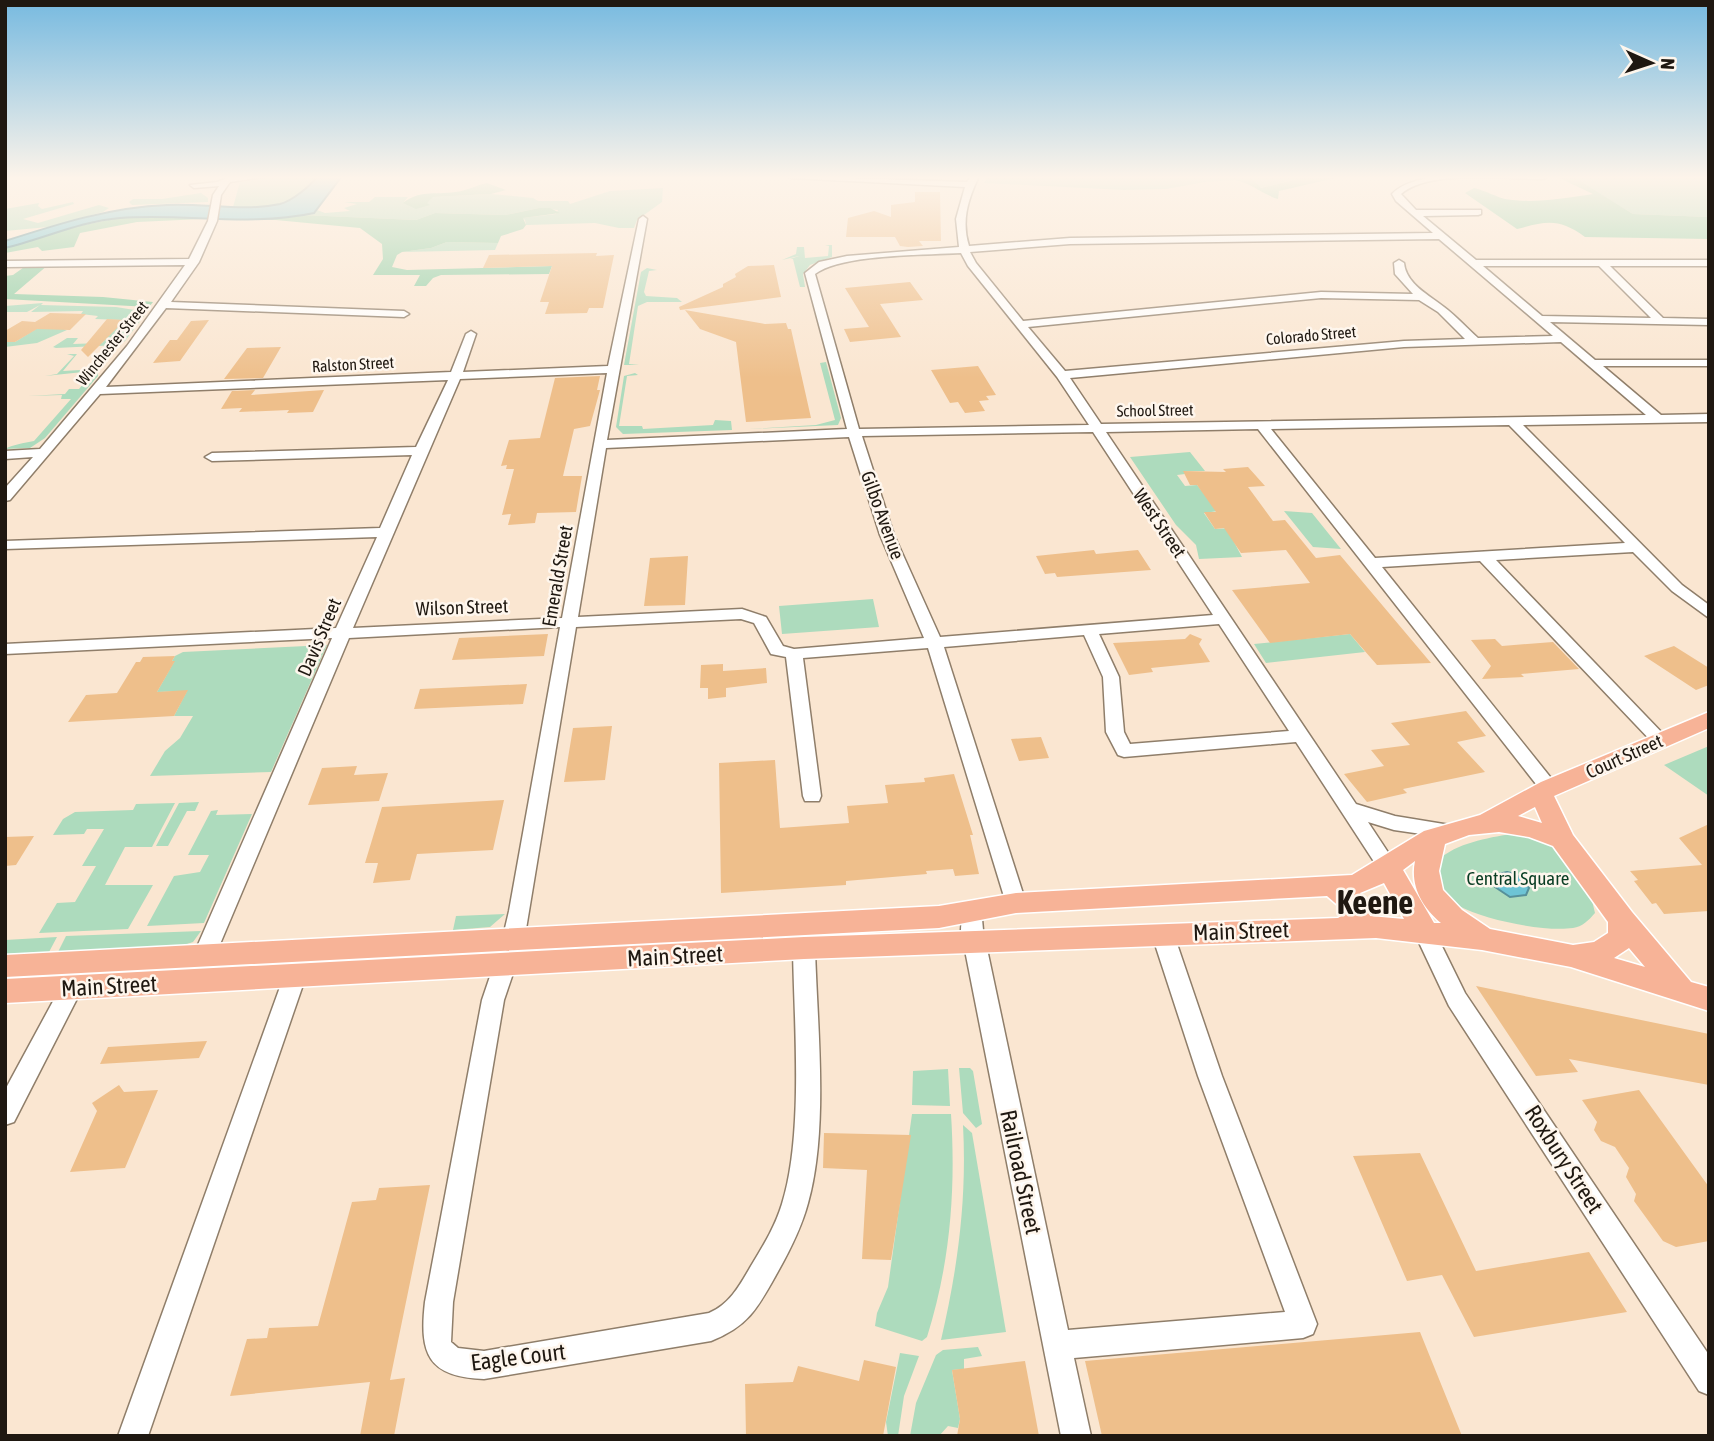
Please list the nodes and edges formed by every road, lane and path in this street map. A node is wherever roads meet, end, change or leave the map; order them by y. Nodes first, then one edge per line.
1 (203, 243) edge
2 (638, 243) edge
3 (962, 243) edge
4 (1040, 243) edge
5 (1381, 243) edge
6 (1449, 243) edge
7 (1383, 246) dead end
8 (963, 249) junction
9 (1391, 255) dead end
10 (194, 262) junction
11 (1399, 263) junction
12 (1473, 263) junction
13 (1602, 263) junction
14 (1693, 263) junction
15 (1709, 263) edge
16 (5, 264) edge
17 (1709, 277) edge
18 (1422, 298) junction
19 (164, 305) junction
20 (1442, 310) junction
21 (404, 314) dead end
22 (1539, 318) junction
23 (1660, 321) junction
24 (1709, 322) edge
25 (1023, 324) junction
26 (471, 334) dead end
27 (1564, 340) junction
28 (1474, 341) junction
29 (1593, 363) junction
30 (1709, 363) edge
31 (613, 369) junction
32 (454, 375) junction
33 (1062, 375) junction
34 (95, 391) junction
35 (1709, 418) edge
36 (1658, 419) junction
37 (1512, 421) junction
38 (1261, 425) junction
39 (1098, 429) junction
40 (854, 432) junction
41 (602, 444) junction
42 (420, 451) junction
43 (43, 453) junction
44 (5, 455) edge
45 (212, 457) dead end
46 (5, 497) edge
47 (386, 532) junction
48 (5, 545) edge
49 (1636, 547) junction
50 (1485, 556) junction
51 (1370, 563) junction
52 (1709, 613) edge
53 (1223, 619) junction
54 (570, 624) junction
55 (1090, 631) junction
56 (344, 632) junction
57 (935, 644) junction
58 (5, 649) edge
59 (794, 654) junction
60 (1709, 719) edge
61 (1302, 736) junction
62 (1660, 740) junction
63 (1545, 791) junction
64 (812, 796) dead end
65 (1350, 809) junction
66 (1489, 821) junction
67 (1441, 835) junction
68 (1562, 839) junction
69 (1389, 869) junction
70 (1329, 886) junction
71 (1016, 903) junction
72 (978, 911) junction
73 (1622, 919) junction
74 (1345, 927) junction
75 (1426, 934) junction
76 (1163, 935) junction
77 (1482, 939) junction
78 (975, 941) junction
79 (804, 948) junction
80 (508, 953) junction
81 (204, 956) junction
82 (1571, 956) junction
83 (5, 966) edge
84 (295, 976) junction
85 (72, 987) junction
86 (5, 991) edge
87 (1696, 995) edge
88 (5, 1114) edge
89 (1059, 1345) junction
90 (1709, 1381) edge
91 (132, 1436) edge
92 (1076, 1436) edge

1 - 10 street, Winchester Street
2 - 31 street, Emerald Street
3 - 8 street, West Street
4 - 8 street
5 - 7 street
6 - 12 street
8 - 25 street, West Street
8 - 40 street, Gilbo Avenue
9 - 11 street
10 - 16 street
10 - 19 street, Winchester Street
11 - 18 street
11 - 20 street
12 - 13 street
12 - 22 street
13 - 14 street
13 - 23 street
14 - 15 street
14 - 17 street
18 - 20 street
18 - 25 street
19 - 21 street
19 - 34 street, Winchester Street
20 - 28 street
22 - 23 street
22 - 27 street
23 - 24 street
25 - 33 street, West Street
26 - 32 street, Davis Street
27 - 28 street, Colorado Street
27 - 29 street
28 - 33 street, Colorado Street
29 - 30 street
29 - 36 street
31 - 32 street, Ralston Street
31 - 41 street, Emerald Street
32 - 34 street, Ralston Street
32 - 42 street, Davis Street
33 - 39 street, West Street
34 - 43 street, Winchester Street
35 - 36 street, School Street
36 - 37 street, School Street
37 - 38 street, School Street
37 - 49 street
38 - 39 street, School Street
38 - 51 street
39 - 40 street, School Street
39 - 53 street, West Street
40 - 41 street, School Street
40 - 57 street, Gilbo Avenue
41 - 54 street, Emerald Street
42 - 45 street
42 - 47 street, Davis Street
43 - 44 street
43 - 46 street, Winchester Street
47 - 48 street
47 - 56 street, Davis Street
49 - 50 street
49 - 52 street
50 - 51 street
50 - 62 street
51 - 63 street
53 - 55 street
53 - 61 street, West Street
54 - 56 street, Wilson Street
54 - 59 street, Wilson Street
54 - 80 street, Emerald Street
55 - 57 street
55 - 61 street
56 - 58 street, Wilson Street
56 - 81 street, Davis Street
57 - 59 street
57 - 71 street, Gilbo Avenue
59 - 64 street
60 - 62 main road, Court Street
61 - 65 street, West Street
62 - 63 main road, Court Street
63 - 66 main road
63 - 68 main road
65 - 67 street
65 - 69 street, West Street
66 - 67 main road
66 - 68 main road
67 - 69 main road
67 - 77 main road
68 - 73 main road
69 - 70 main road, Main Street
69 - 75 main road
70 - 71 main road, Main Street
70 - 74 main road
71 - 72 main road, Main Street
72 - 78 street, Railroad Street
72 - 80 main road, Main Street
73 - 82 main road
73 - 87 main road
74 - 75 main road, Main Street
74 - 76 main road, Main Street
75 - 77 main road
75 - 90 street, Roxbury Street
76 - 78 main road, Main Street
76 - 89 street
77 - 82 main road
78 - 79 main road, Main Street
78 - 89 street, Railroad Street
79 - 80 main road, Main Street
79 - 80 street, Eagle Court
80 - 81 main road, Main Street
80 - 84 main road, Main Street
81 - 83 main road, Main Street
82 - 87 main road
84 - 85 main road, Main Street
84 - 91 street
85 - 86 main road, Main Street
85 - 88 street
89 - 92 street, Railroad Street

